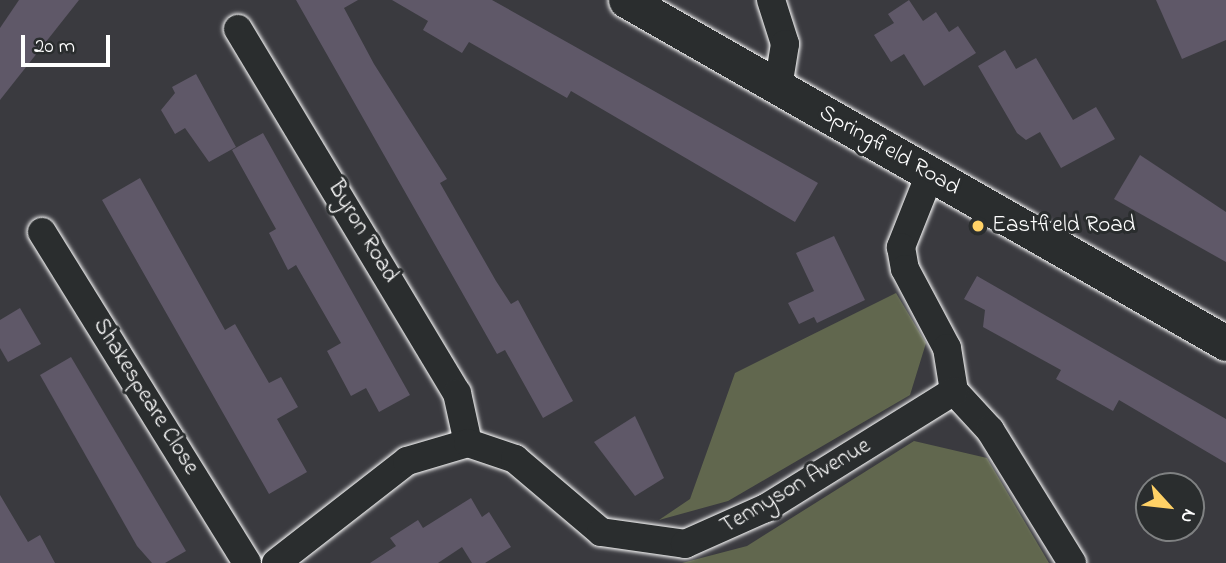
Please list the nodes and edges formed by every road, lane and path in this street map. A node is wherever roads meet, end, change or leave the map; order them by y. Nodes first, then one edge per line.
1 (626, 0) edge
2 (771, 0) edge
3 (238, 29) dead end
4 (778, 87) junction
5 (930, 174) junction
6 (42, 232) dead end
7 (1226, 343) edge
8 (954, 391) junction
9 (468, 443) junction
10 (247, 563) edge
11 (276, 563) edge
12 (1072, 563) edge

1 - 4 street, Springfield Road
2 - 4 street
3 - 9 street, Byron Road
4 - 5 street, Springfield Road
5 - 7 street, Springfield Road
5 - 8 street
6 - 10 street, Shakespeare Close
8 - 9 street, Tennyson Avenue
8 - 12 street
9 - 11 street

